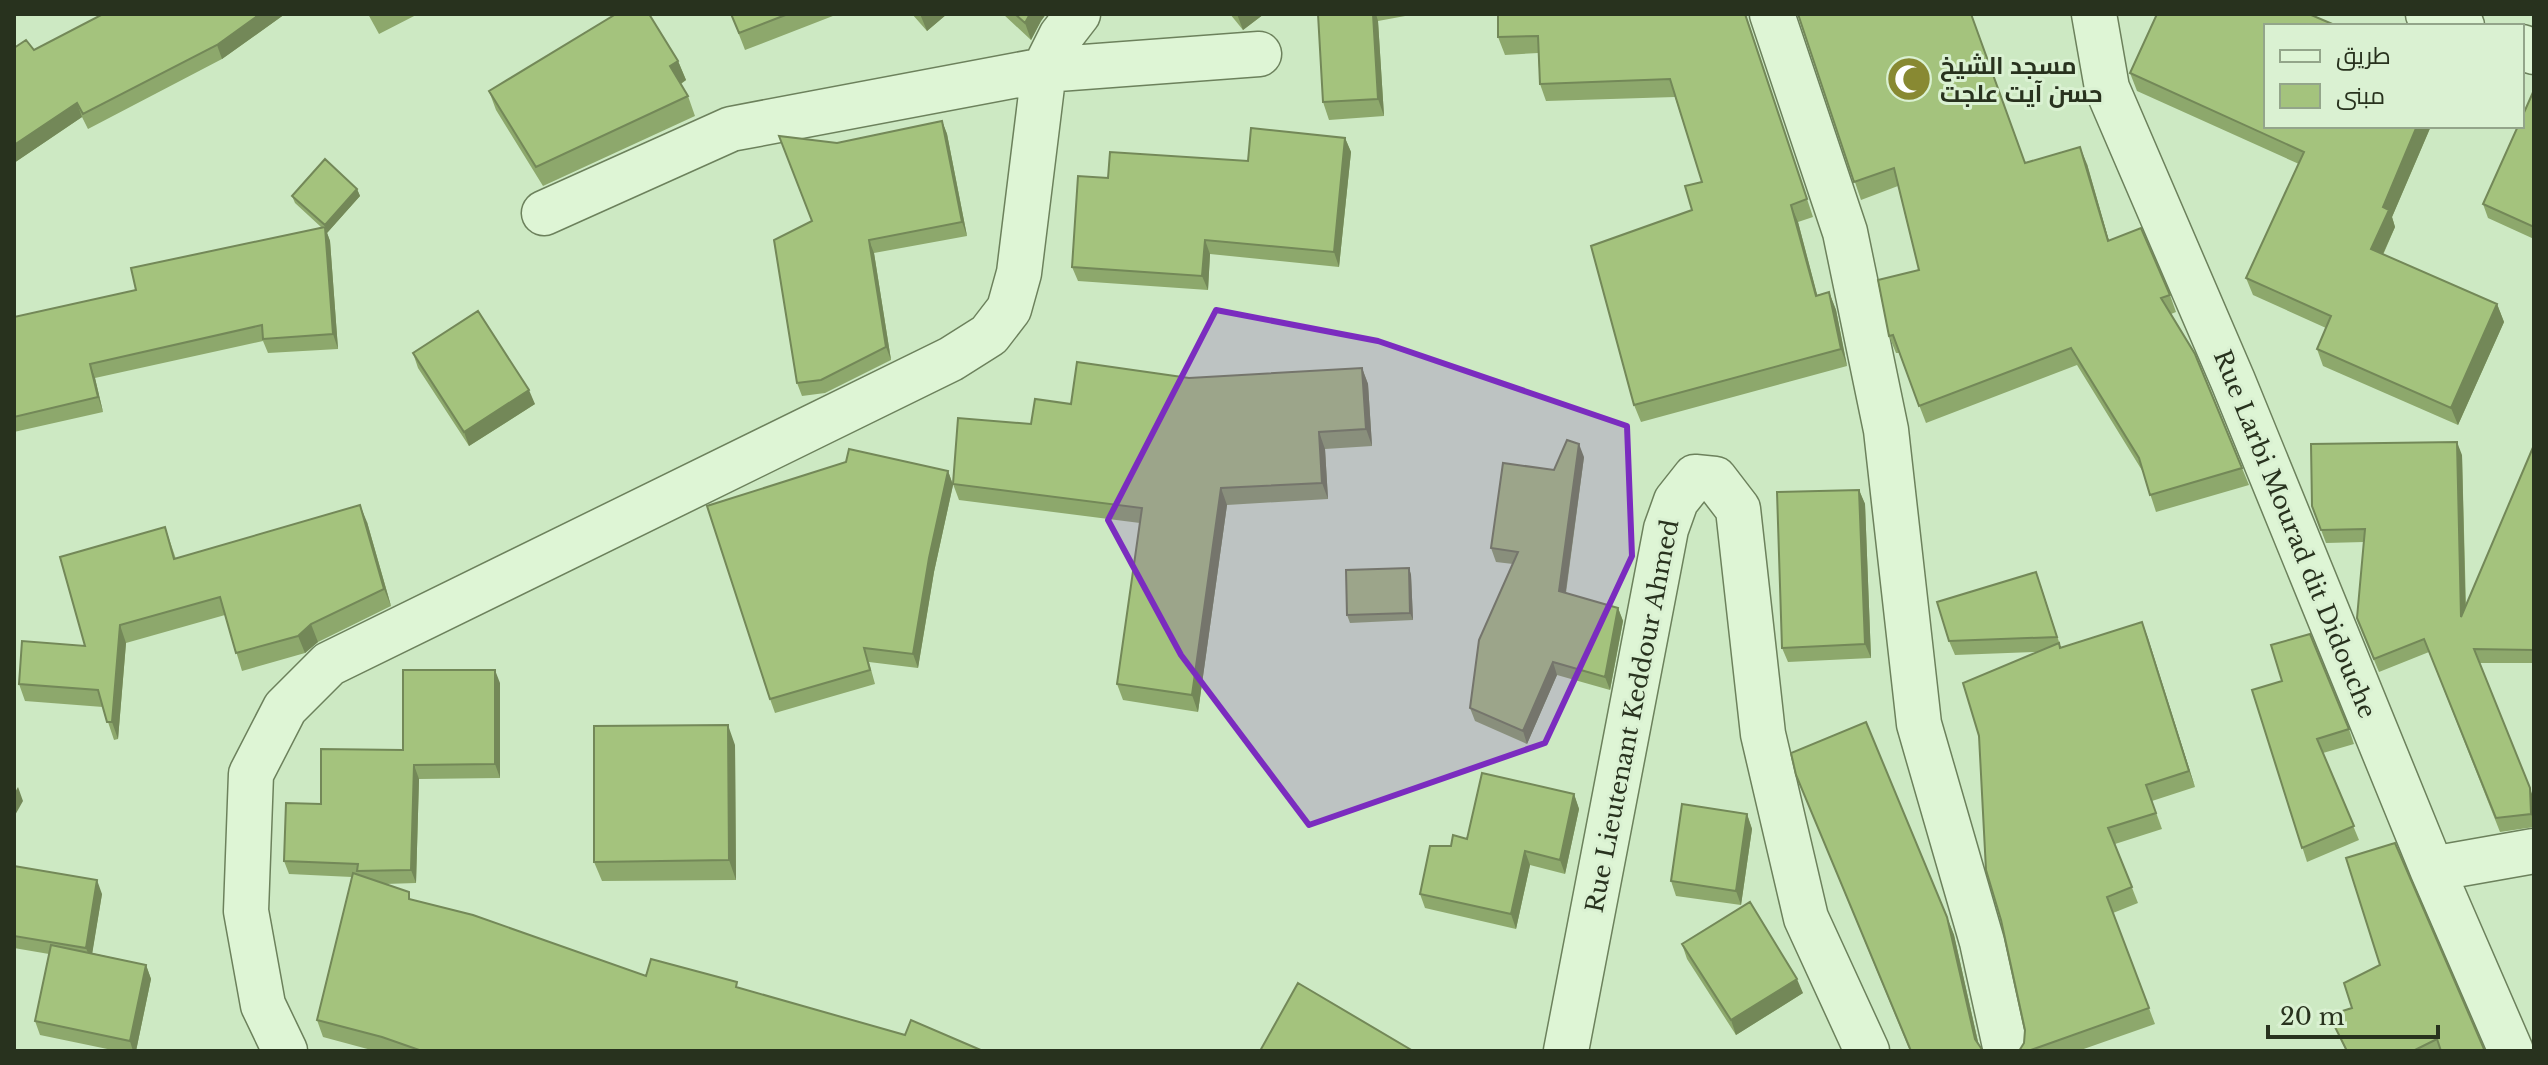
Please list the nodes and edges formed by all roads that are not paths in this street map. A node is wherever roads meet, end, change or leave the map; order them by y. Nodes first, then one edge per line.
1 (1078, 14) edge
2 (1772, 14) edge
3 (2094, 14) edge
4 (2428, 14) edge
5 (2456, 24) edge
6 (1259, 54) dead end
7 (1044, 70) junction
8 (544, 213) dead end
9 (2534, 851) edge
10 (2432, 869) junction
11 (1564, 1042) edge
12 (285, 1051) edge
13 (1867, 1051) edge
14 (2006, 1051) edge
15 (2511, 1051) edge

1 - 7 street
2 - 14 street
3 - 10 street, Rue Larbi Mourad dit Didouche
4 - 5 street
6 - 7 street
7 - 8 street
7 - 12 street
9 - 10 street
10 - 15 street, Rue Larbi Mourad dit Didouche
11 - 13 street, Rue Lieutenant Keddour Ahmed

